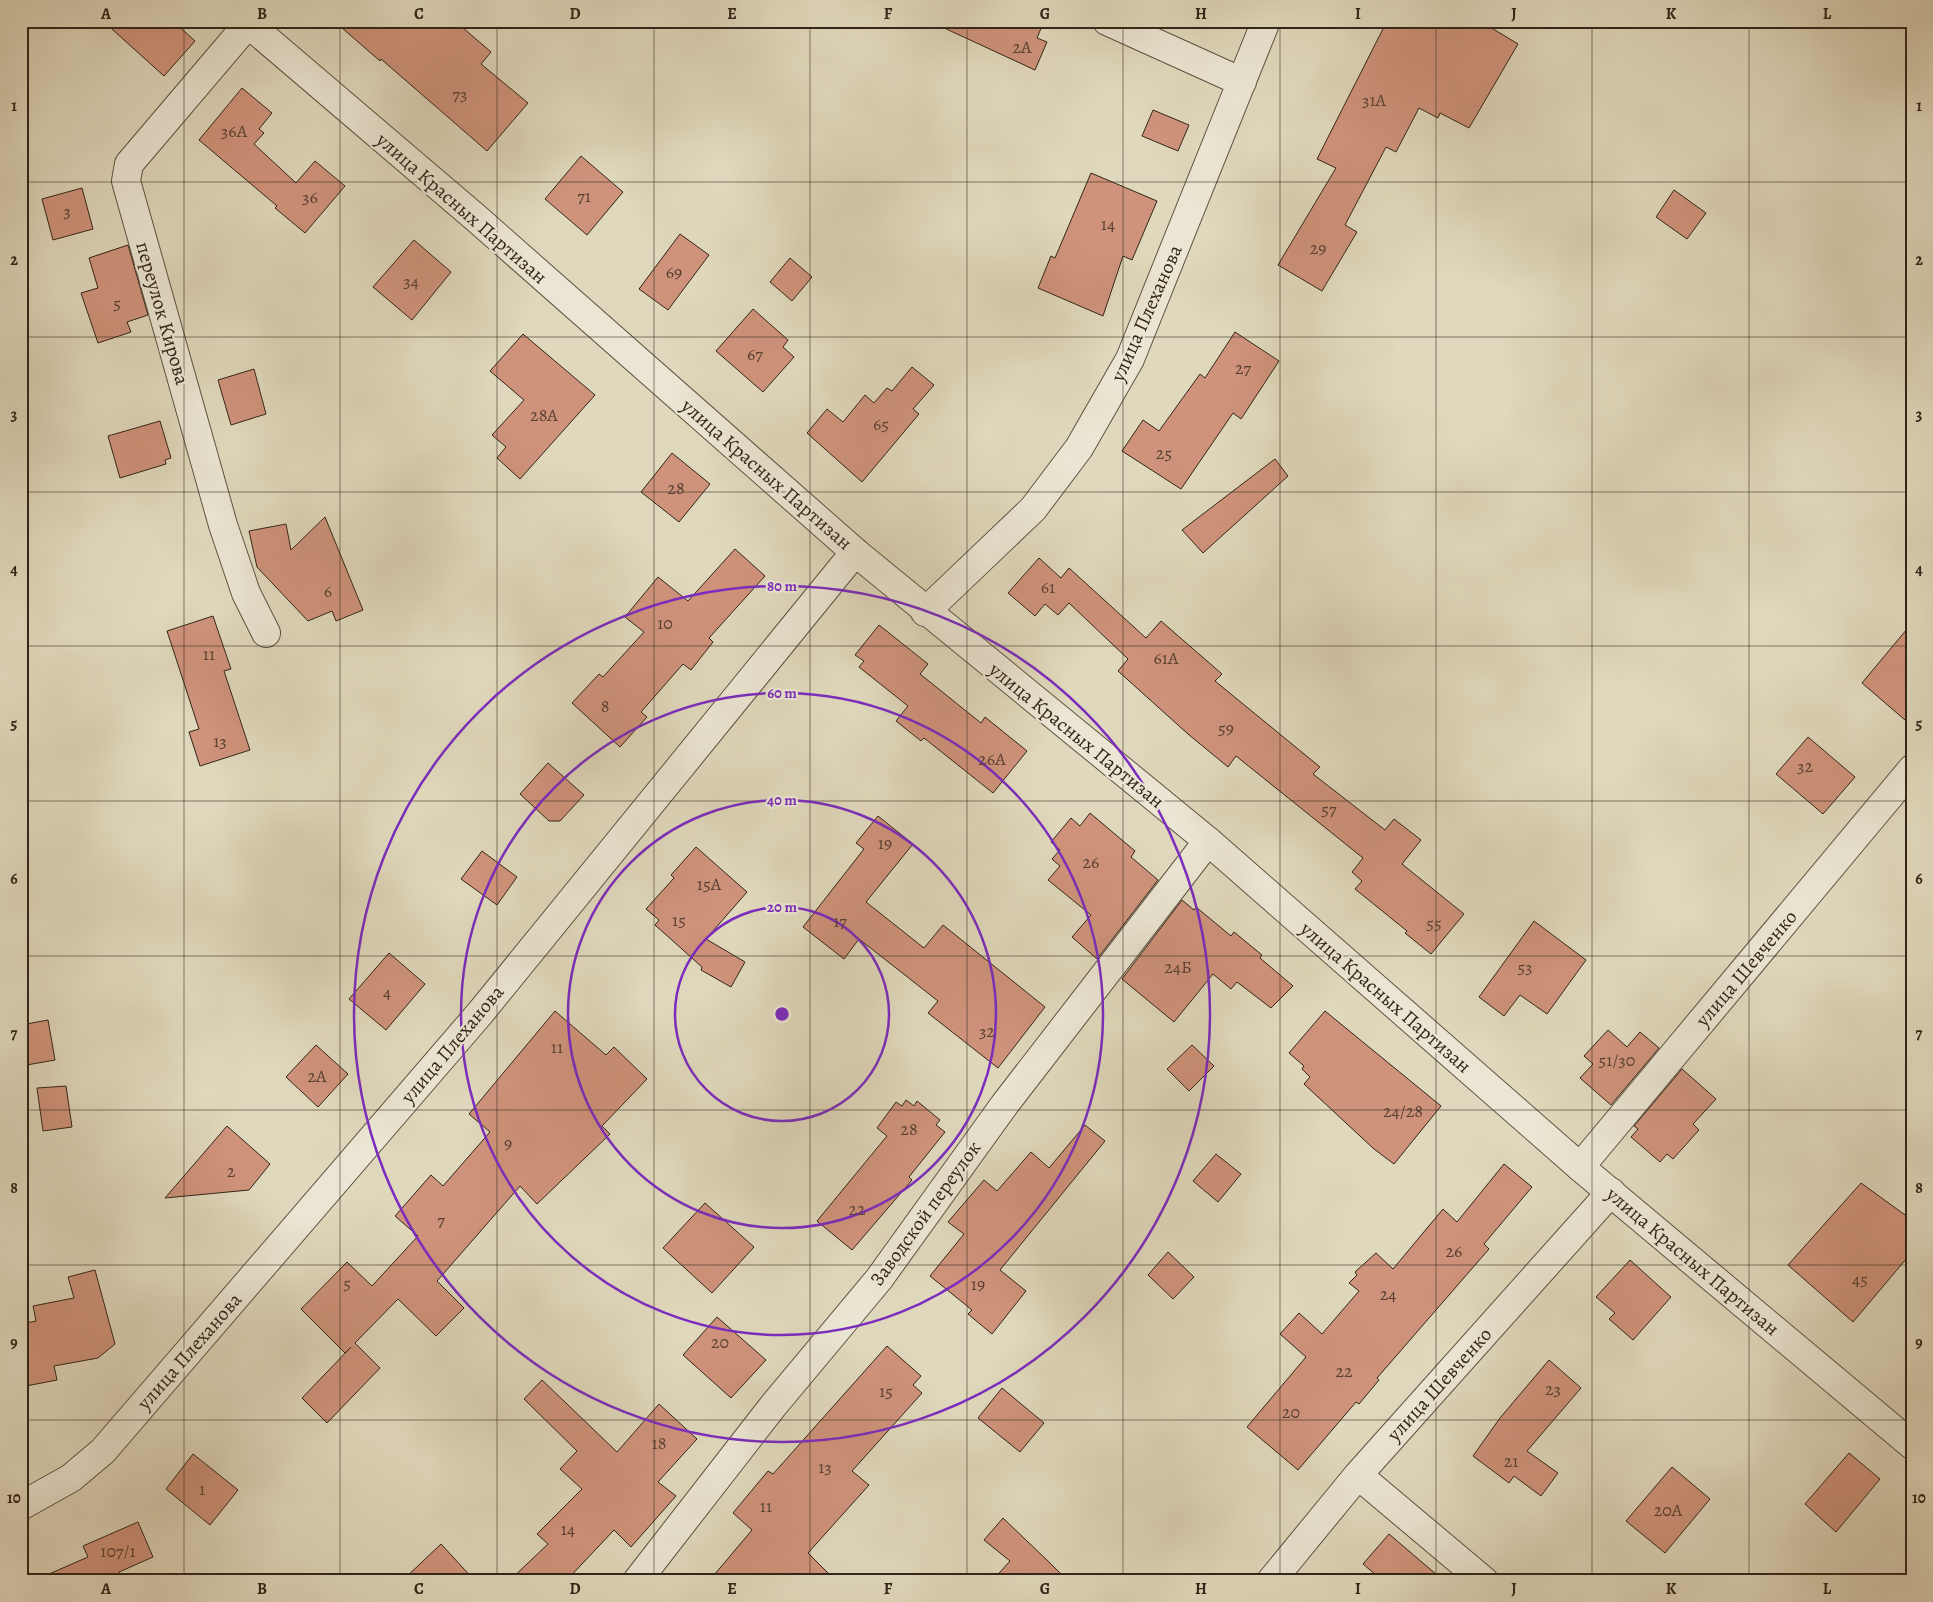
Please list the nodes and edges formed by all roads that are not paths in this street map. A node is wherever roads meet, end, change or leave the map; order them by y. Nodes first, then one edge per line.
1 (1107, 21) edge
2 (1266, 21) edge
3 (246, 23) edge
4 (1242, 82) junction
5 (856, 552) junction
6 (925, 612) junction
7 (266, 634) dead end
8 (1912, 769) edge
9 (1208, 841) junction
10 (1580, 1168) junction
11 (1611, 1192) junction
12 (1912, 1445) edge
13 (1358, 1475) junction
14 (21, 1506) edge
15 (637, 1581) edge
16 (1271, 1581) edge
17 (1484, 1581) edge

1 - 4 street
2 - 4 street, улица Плеханова
3 - 5 street, улица Красных Партизан
3 - 7 street, переулок Кирова
4 - 6 street, улица Плеханова
5 - 6 street, улица Красных Партизан
5 - 14 street, улица Плеханова
6 - 9 street, улица Красных Партизан
8 - 10 street, улица Шевченко
9 - 10 street, улица Красных Партизан
9 - 15 street, Заводской переулок
10 - 11 street, улица Красных Партизан
11 - 12 street, улица Красных Партизан
11 - 13 street, улица Шевченко
13 - 16 street, улица Шевченко
13 - 17 street

